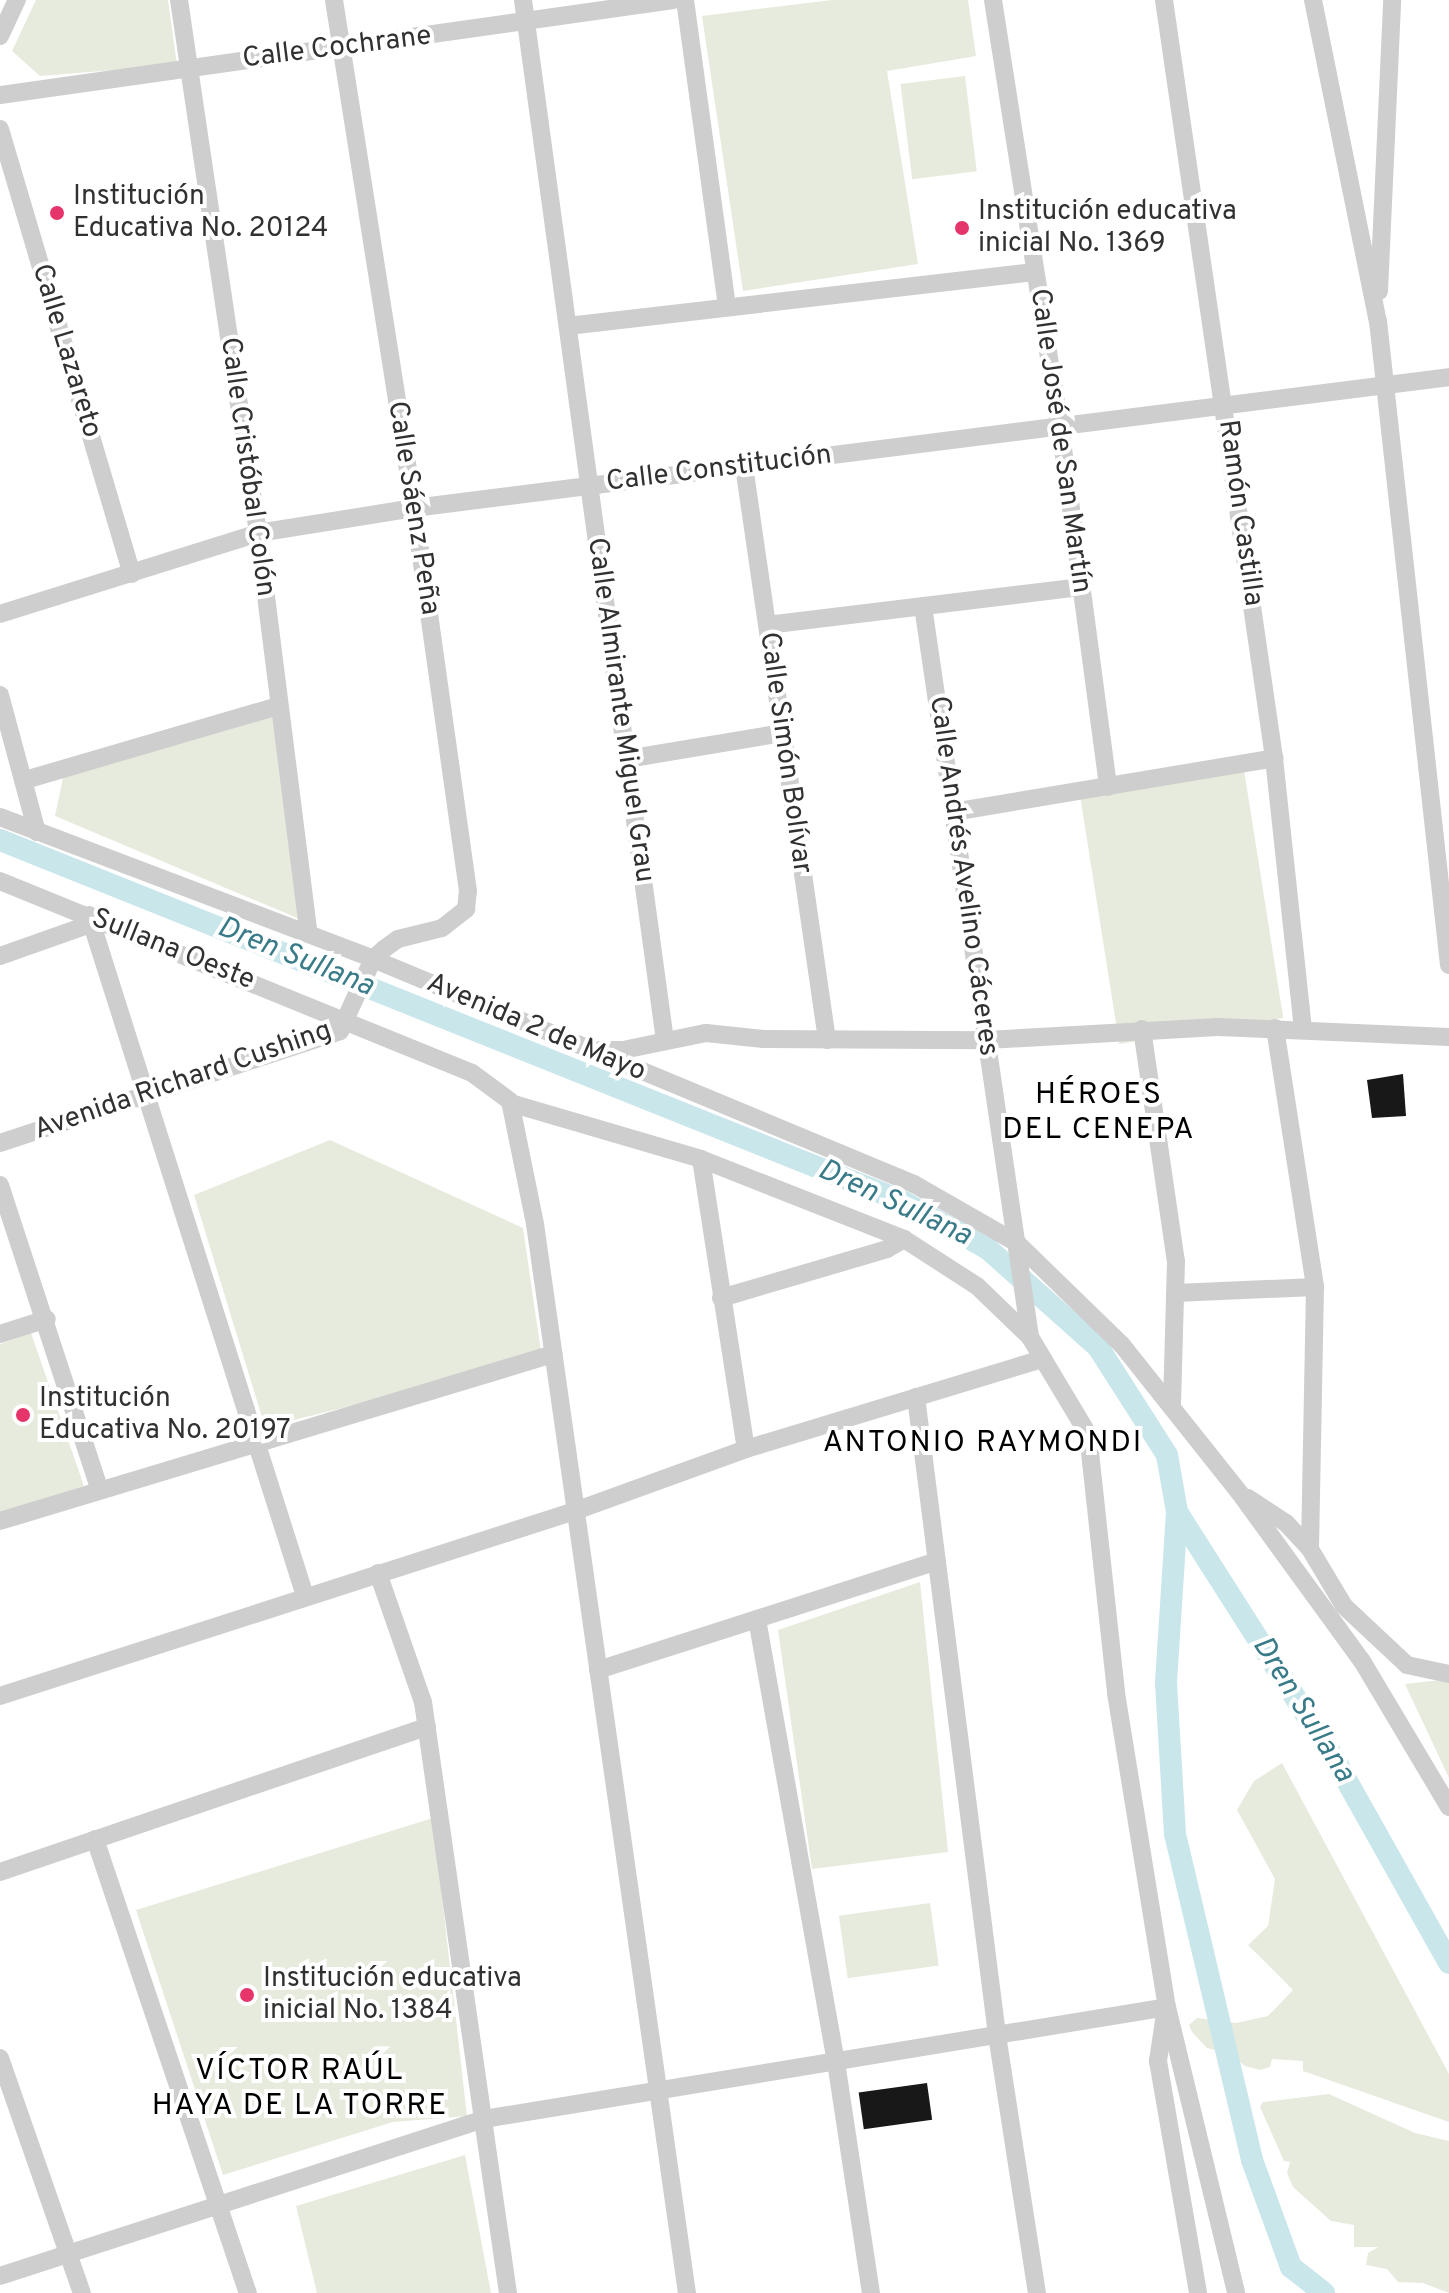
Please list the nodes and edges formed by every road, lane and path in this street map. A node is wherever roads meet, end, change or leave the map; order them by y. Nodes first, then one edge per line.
1 (17, 0) edge
2 (179, 0) edge
3 (334, 0) edge
4 (523, 0) edge
5 (673, 0) edge
6 (685, 0) edge
7 (993, 0) edge
8 (1164, 0) edge
9 (1313, 0) edge
10 (1392, 0) edge
11 (526, 23) junction
12 (0, 36) edge
13 (341, 49) junction
14 (187, 68) junction
15 (0, 95) edge
16 (0, 129) edge
17 (1035, 272) junction
18 (727, 305) junction
19 (1378, 321) junction
20 (568, 326) junction
21 (1449, 377) edge
22 (1384, 385) junction
23 (1225, 405) junction
24 (1060, 426) junction
25 (744, 466) junction
26 (589, 485) junction
27 (414, 508) junction
28 (258, 533) junction
29 (132, 574) junction
30 (1082, 587) junction
31 (923, 606) junction
32 (0, 614) edge
33 (767, 625) junction
34 (0, 695) edge
35 (278, 706) junction
36 (783, 733) junction
37 (1274, 758) junction
38 (627, 759) junction
39 (25, 780) junction
40 (1108, 787) junction
41 (953, 812) junction
42 (0, 817) edge
43 (37, 832) junction
44 (0, 881) edge
45 (90, 920) junction
46 (309, 934) junction
47 (0, 956) edge
48 (371, 963) junction
49 (1449, 965) edge
50 (347, 1016) junction
51 (1275, 1028) junction
52 (1303, 1028) junction
53 (1142, 1029) junction
54 (1449, 1037) edge
55 (665, 1040) junction
56 (827, 1040) junction
57 (987, 1040) junction
58 (588, 1050) junction
59 (148, 1095) junction
60 (510, 1103) junction
61 (0, 1143) edge
62 (701, 1159) junction
63 (0, 1185) edge
64 (904, 1239) junction
65 (1018, 1251) junction
66 (1315, 1287) junction
67 (1176, 1293) junction
68 (721, 1298) junction
69 (47, 1319) junction
70 (0, 1334) edge
71 (1030, 1337) junction
72 (553, 1354) junction
73 (1043, 1359) junction
74 (916, 1397) junction
75 (1172, 1407) junction
76 (253, 1442) junction
77 (746, 1449) junction
78 (99, 1487) junction
79 (1239, 1492) junction
80 (575, 1511) junction
81 (0, 1521) edge
82 (1310, 1549) junction
83 (937, 1561) junction
84 (378, 1573) junction
85 (305, 1596) junction
86 (757, 1619) junction
87 (598, 1670) junction
88 (1449, 1674) edge
89 (0, 1696) edge
90 (427, 1727) junction
91 (1449, 1807) edge
92 (95, 1839) junction
93 (0, 1872) edge
94 (1167, 2007) junction
95 (997, 2035) junction
96 (0, 2058) edge
97 (836, 2062) junction
98 (658, 2092) junction
99 (484, 2119) junction
100 (219, 2206) junction
101 (69, 2254) junction
102 (0, 2276) edge
103 (82, 2293) edge
104 (248, 2293) edge
105 (508, 2293) edge
106 (687, 2293) edge
107 (871, 2293) edge
108 (1037, 2293) edge
109 (1198, 2293) edge
110 (1236, 2293) edge

1 - 12 street
2 - 14 street, Calle Cristóbal Colón
3 - 13 street, Calle Sáenz Peña
4 - 11 street, Calle Almirante Miguel Grau
5 - 11 street, Calle Cochrane
6 - 18 street
7 - 17 street, Calle José de San Martín
8 - 23 street, Ramón Castilla
9 - 19 street
10 - 19 street
11 - 13 street, Calle Cochrane
11 - 20 street, Calle Almirante Miguel Grau
13 - 14 street, Calle Cochrane
13 - 27 street, Calle Sáenz Peña
14 - 15 street, Calle Cochrane
14 - 28 street, Calle Cristóbal Colón
16 - 29 street, Calle Lazareto
17 - 18 street
17 - 24 street, Calle José de San Martín
18 - 20 street
19 - 22 street
20 - 26 street, Calle Almirante Miguel Grau
21 - 22 street, Calle Constitución
22 - 23 street, Calle Constitución
22 - 49 street
23 - 24 street, Calle Constitución
23 - 37 street, Ramón Castilla
24 - 25 street, Calle Constitución
24 - 30 street, Calle José de San Martín
25 - 26 street, Calle Constitución
25 - 33 street, Calle Simón Bolívar
26 - 27 street, Calle Constitución
26 - 38 street, Calle Almirante Miguel Grau
27 - 28 street, Calle Constitución
27 - 48 street, Calle Sáenz Peña
28 - 29 street, Calle Constitución
28 - 35 street, Calle Cristóbal Colón
29 - 32 street, Calle Constitución
30 - 31 street
30 - 40 street, Calle José de San Martín
31 - 33 street
31 - 41 street, Calle Andrés Avelino Cáceres
33 - 36 street, Calle Simón Bolívar
34 - 39 street
35 - 39 street
35 - 46 street, Calle Cristóbal Colón
36 - 38 street
36 - 56 street, Calle Simón Bolívar
37 - 40 street
37 - 52 street, Ramón Castilla
38 - 55 street, Calle Almirante Miguel Grau
39 - 43 street
40 - 41 street
41 - 57 street, Calle Andrés Avelino Cáceres
42 - 43 street, Avenida 2 de Mayo
43 - 46 street, Avenida 2 de Mayo
44 - 45 street, Sullana Oeste
45 - 47 street
45 - 50 street, Sullana Oeste
45 - 59 street
46 - 48 street, Avenida 2 de Mayo
48 - 50 street, Avenida Richard Cushing
48 - 58 street, Avenida 2 de Mayo
50 - 59 street, Avenida Richard Cushing
50 - 60 street, Sullana Oeste
51 - 52 street
51 - 53 street
51 - 66 street
52 - 54 street
53 - 57 street
53 - 67 street
55 - 56 street
55 - 58 street
56 - 57 street
57 - 65 street, Calle Andrés Avelino Cáceres
58 - 65 street, Avenida 2 de Mayo
59 - 61 street, Avenida Richard Cushing
59 - 76 street
60 - 62 street
60 - 72 street
62 - 64 street
62 - 68 street
63 - 69 street
64 - 68 street
64 - 71 street
65 - 71 street, Calle Andrés Avelino Cáceres
65 - 75 street, Avenida 2 de Mayo
66 - 67 street
66 - 82 street
67 - 75 street
68 - 77 street
69 - 70 street
69 - 78 street
71 - 73 street
72 - 76 street
72 - 80 street
73 - 74 street
73 - 94 street
74 - 77 street
74 - 83 street
75 - 79 street, Avenida 2 de Mayo
76 - 78 street
76 - 85 street
77 - 80 street
78 - 81 street
79 - 82 street
79 - 91 street, Avenida 2 de Mayo
80 - 84 street
80 - 87 street
82 - 88 street
83 - 86 street
83 - 95 street
84 - 85 street
84 - 90 street
85 - 89 street
86 - 87 street
86 - 97 street
87 - 98 street
90 - 92 street
90 - 99 street
92 - 93 street
92 - 100 street
94 - 95 street
94 - 109 street
94 - 110 street
95 - 97 street
95 - 108 street
96 - 101 street
97 - 98 street
97 - 107 street
98 - 99 street
98 - 106 street
99 - 100 street
99 - 105 street
100 - 101 street
100 - 104 street
101 - 102 street
101 - 103 street

